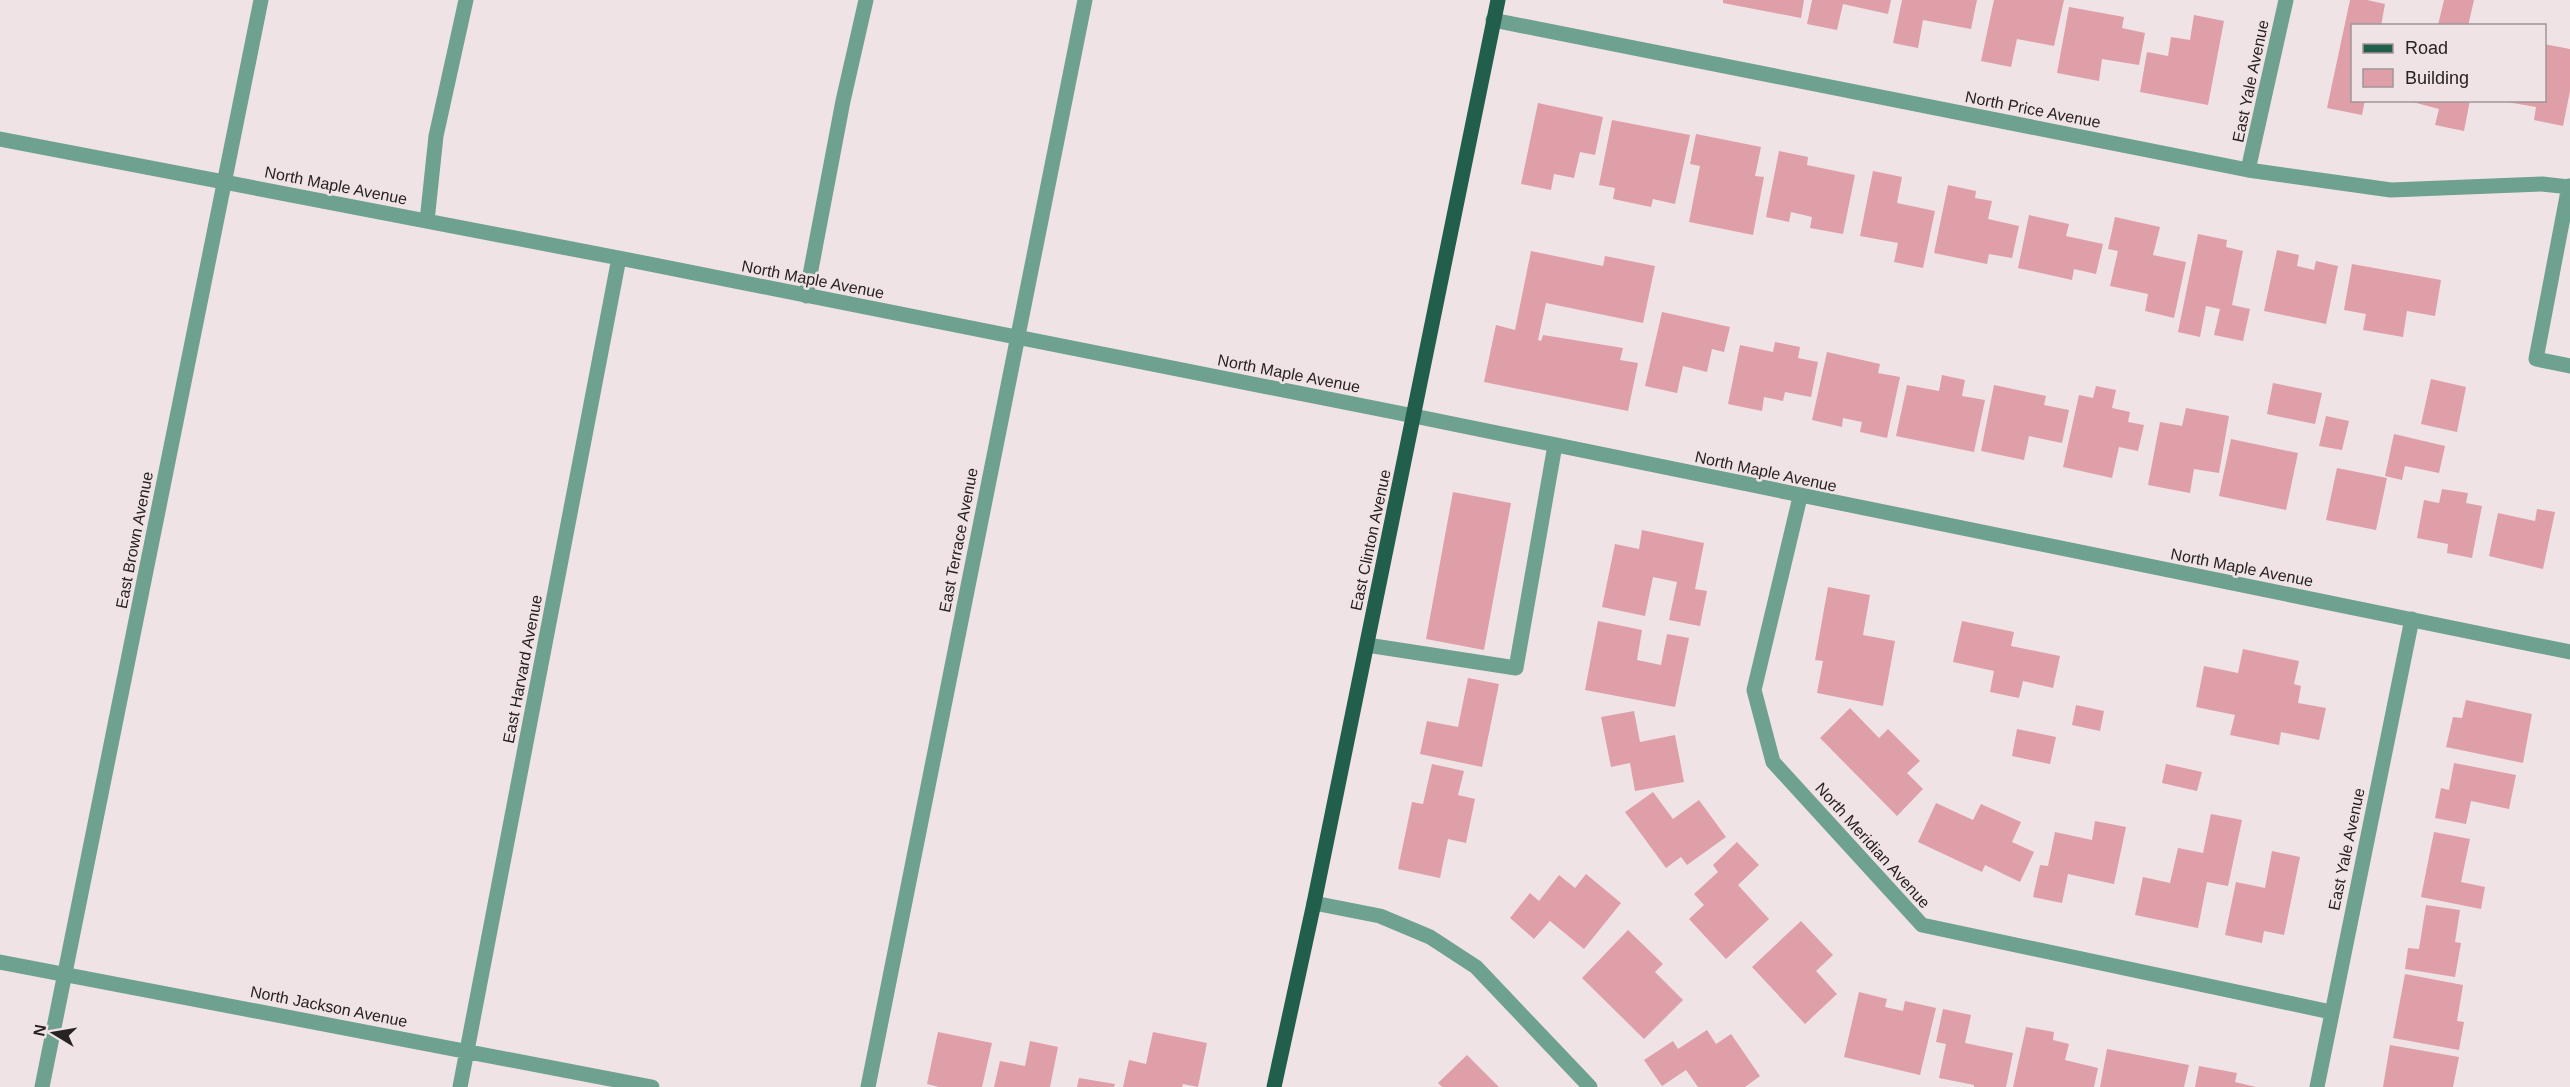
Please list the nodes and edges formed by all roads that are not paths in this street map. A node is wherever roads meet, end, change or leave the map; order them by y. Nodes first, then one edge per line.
1 (261, 0) edge
2 (466, 0) edge
3 (867, 0) edge
4 (1085, 0) edge
5 (1498, 0) edge
6 (2286, 0) edge
7 (1493, 20) junction
8 (0, 139) edge
9 (2248, 170) junction
10 (225, 182) junction
11 (2570, 187) edge
12 (427, 221) junction
13 (619, 258) junction
14 (806, 296) junction
15 (1016, 338) junction
16 (2570, 366) edge
17 (1414, 416) junction
18 (1555, 445) junction
19 (1800, 496) junction
20 (2412, 619) junction
21 (1367, 645) junction
22 (2570, 652) edge
23 (1314, 903) junction
24 (0, 962) edge
25 (65, 975) junction
26 (2331, 1012) junction
27 (468, 1050) junction
28 (42, 1087) edge
29 (460, 1087) edge
30 (652, 1087) edge
31 (868, 1087) edge
32 (1274, 1087) edge
33 (1590, 1087) edge
34 (2317, 1087) edge

1 - 10 street, East Brown Avenue
2 - 12 street
3 - 14 street
4 - 15 street, East Terrace Avenue
5 - 7 main road, East Clinton Avenue
6 - 9 street, East Yale Avenue
7 - 9 street, North Price Avenue
7 - 17 main road, East Clinton Avenue
8 - 10 street, North Maple Avenue
9 - 11 street, North Price Avenue
10 - 12 street, North Maple Avenue
10 - 25 street, East Brown Avenue
11 - 16 street
12 - 13 street, North Maple Avenue
13 - 14 street, North Maple Avenue
13 - 27 street, East Harvard Avenue
14 - 15 street, North Maple Avenue
15 - 17 street, North Maple Avenue
15 - 31 street, East Terrace Avenue
17 - 18 street, North Maple Avenue
17 - 21 main road, East Clinton Avenue
18 - 19 street, North Maple Avenue
18 - 21 street
19 - 20 street, North Maple Avenue
19 - 26 street, North Meridian Avenue
20 - 22 street, North Maple Avenue
20 - 26 street, East Yale Avenue
21 - 23 main road, East Clinton Avenue
23 - 32 main road, East Clinton Avenue
23 - 33 street
24 - 25 street, North Jackson Avenue
25 - 27 street, North Jackson Avenue
25 - 28 street, East Brown Avenue
26 - 34 street, East Yale Avenue
27 - 29 street, East Harvard Avenue
27 - 30 street, North Jackson Avenue

